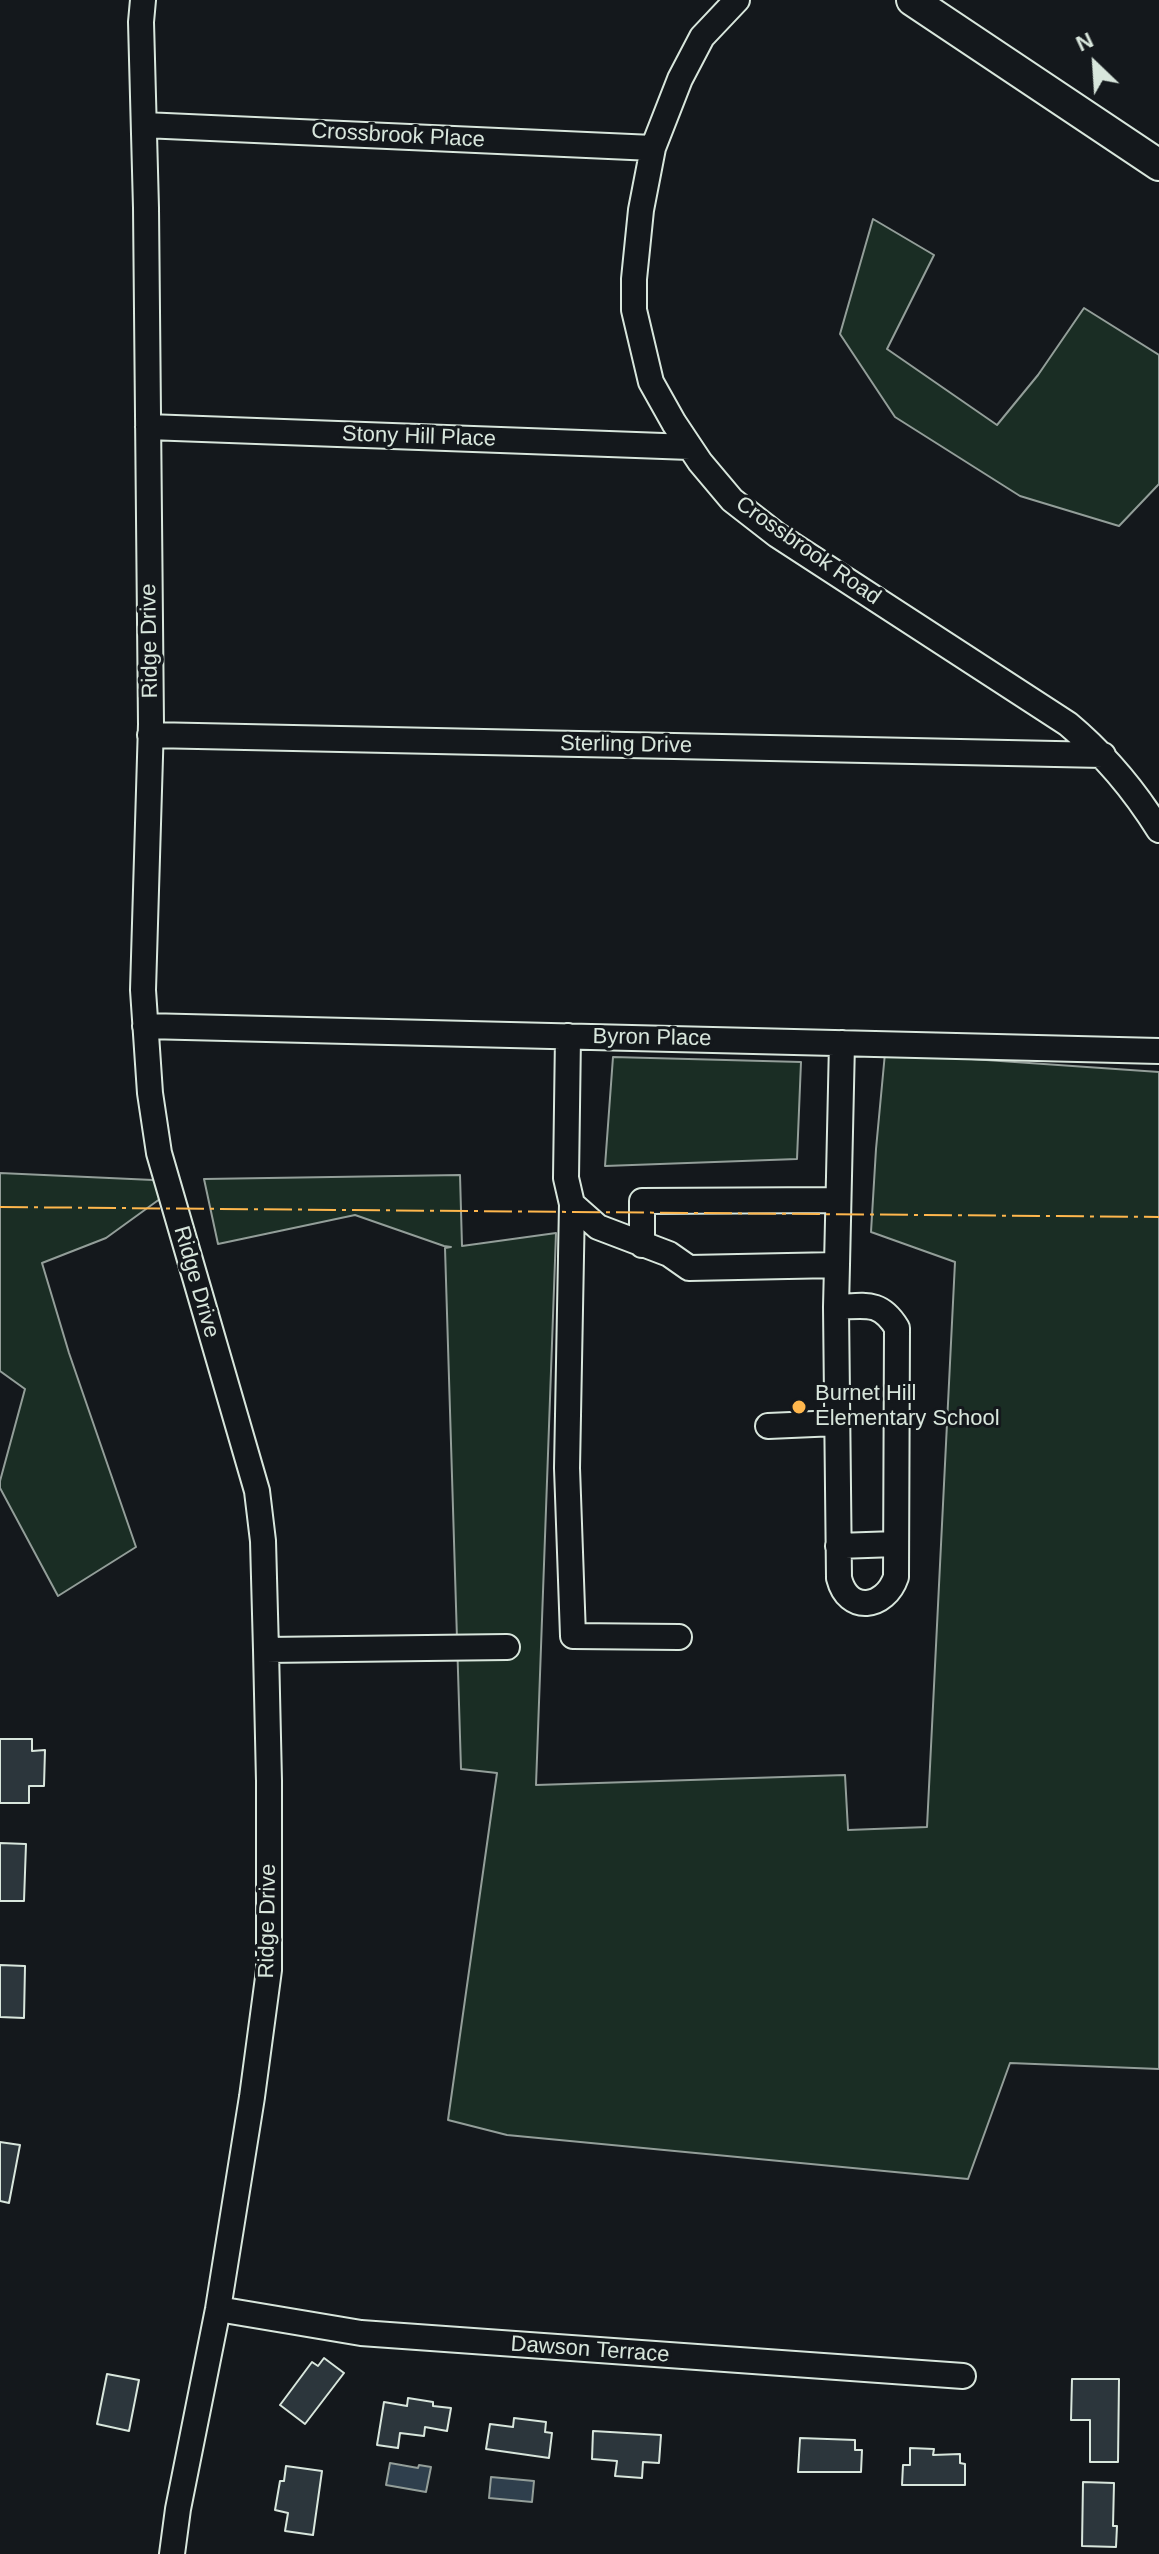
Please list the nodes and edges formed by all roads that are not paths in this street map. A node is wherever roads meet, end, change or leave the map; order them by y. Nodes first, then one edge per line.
1 (143, 0) edge
2 (737, 0) edge
3 (912, 0) edge
4 (144, 125) junction
5 (653, 148) junction
6 (1159, 165) edge
7 (148, 427) junction
8 (690, 447) junction
9 (150, 735) junction
10 (1103, 755) junction
11 (1159, 830) edge
12 (145, 1026) junction
13 (568, 1036) junction
14 (842, 1043) junction
15 (1159, 1051) edge
16 (837, 1200) junction
17 (572, 1204) junction
18 (642, 1245) junction
19 (837, 1265) junction
20 (836, 1307) junction
21 (837, 1423) junction
22 (768, 1426) dead end
23 (896, 1544) junction
24 (838, 1546) junction
25 (679, 1637) dead end
26 (507, 1647) dead end
27 (266, 1650) junction
28 (218, 2309) junction
29 (963, 2376) dead end
30 (172, 2554) edge

1 - 4 street, Ridge Drive
2 - 5 street, Crossbrook Road
3 - 6 main road
4 - 5 street, Crossbrook Place
4 - 7 street, Ridge Drive
5 - 8 street, Crossbrook Road
7 - 8 street, Stony Hill Place
7 - 9 street, Ridge Drive
8 - 10 street, Crossbrook Road
9 - 10 street, Sterling Drive
9 - 12 street, Ridge Drive
10 - 11 street, Crossbrook Road
12 - 13 street, Byron Place
12 - 27 street, Ridge Drive
13 - 14 street, Byron Place
13 - 17 street
14 - 15 street, Byron Place
14 - 16 street
16 - 18 street
16 - 19 street
17 - 18 street
17 - 25 street
18 - 19 street
19 - 20 street
20 - 21 street
20 - 23 street
21 - 22 street
21 - 24 street
23 - 24 street
23 - 24 street
26 - 27 street
27 - 28 street, Ridge Drive
28 - 29 street, Dawson Terrace
28 - 30 street, Ridge Drive

